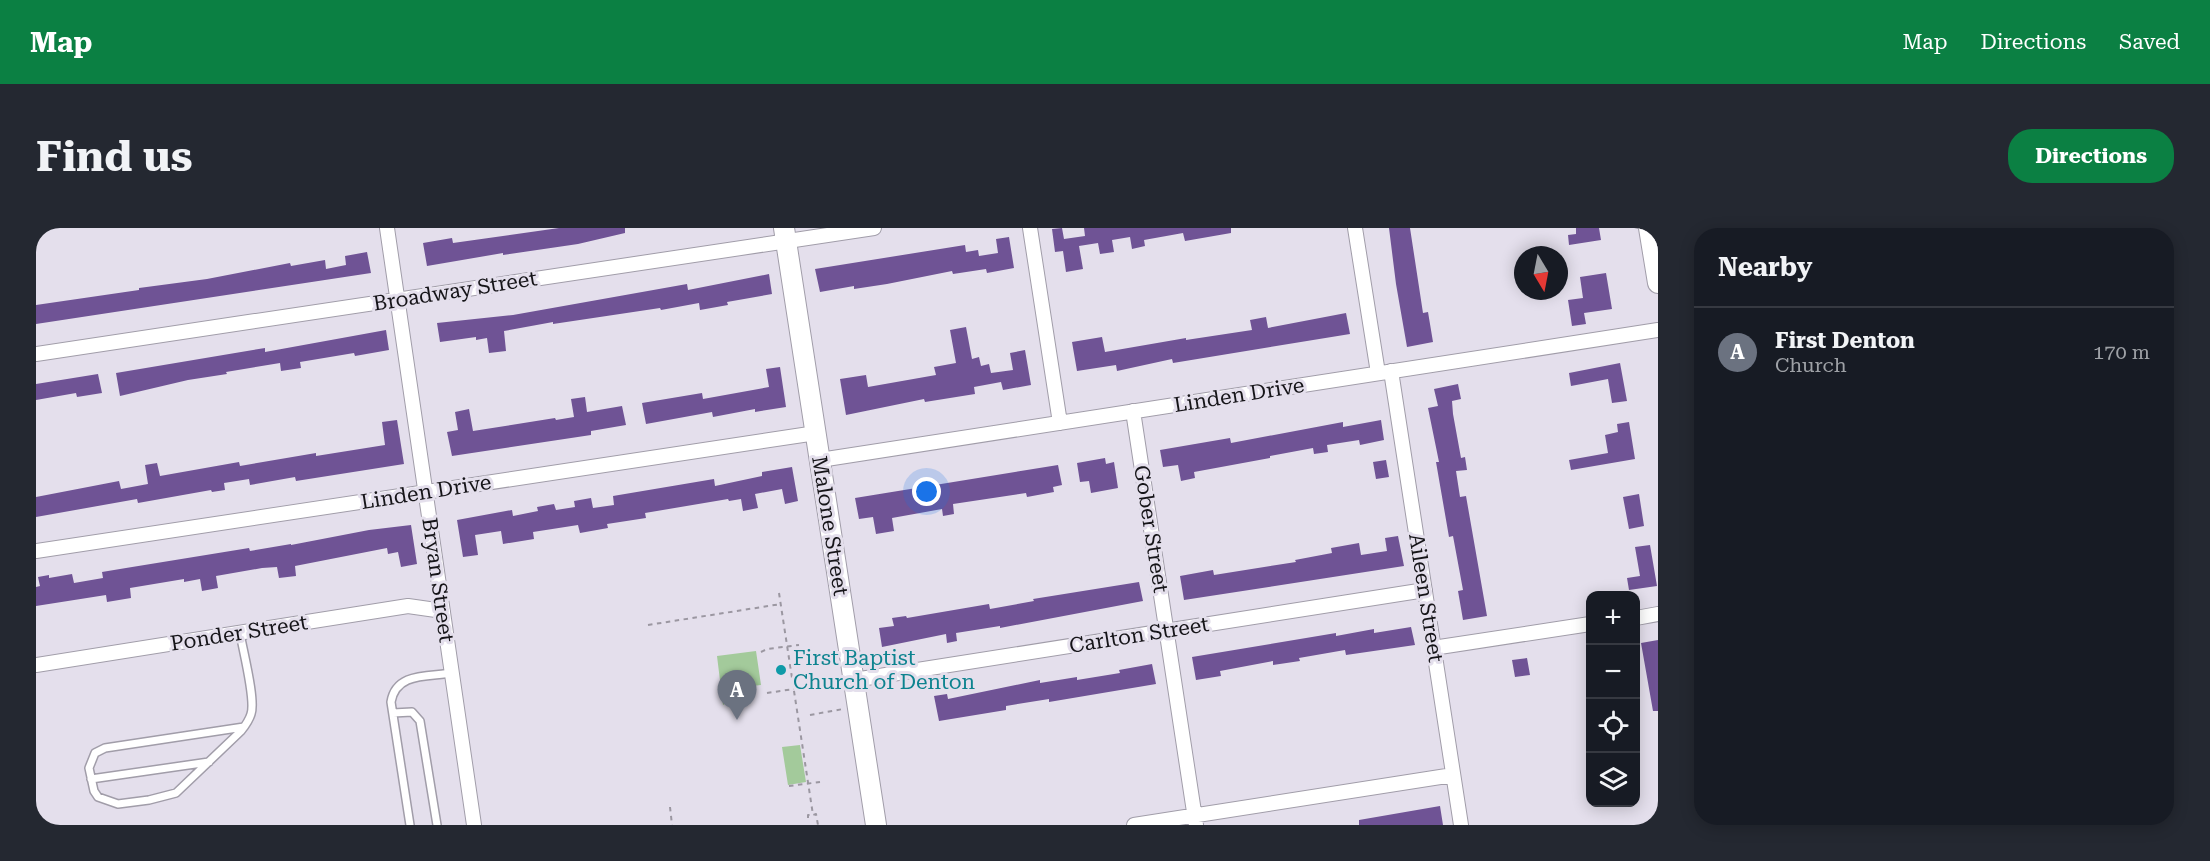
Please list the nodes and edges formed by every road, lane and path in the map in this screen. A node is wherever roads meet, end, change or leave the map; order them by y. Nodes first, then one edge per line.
1 (387, 228) edge
2 (874, 228) edge
3 (1030, 228) edge
4 (1355, 228) edge
5 (1649, 228) edge
6 (785, 235) edge
7 (1658, 283) edge
8 (397, 300) junction
9 (1658, 330) edge
10 (36, 354) edge
11 (1384, 372) junction
12 (1133, 411) junction
13 (1059, 423) junction
14 (816, 433) junction
15 (820, 460) junction
16 (425, 492) junction
17 (36, 551) edge
18 (1425, 590) junction
19 (779, 593) dead end
20 (781, 604) junction
21 (443, 612) junction
22 (1658, 614) edge
23 (1640, 617) edge
24 (648, 625) dead end
25 (1586, 625) edge
26 (1167, 631) junction
27 (240, 633) junction
28 (799, 645) dead end
29 (787, 646) junction
30 (1433, 648) junction
31 (761, 652) dead end
32 (36, 665) edge
33 (452, 673) junction
34 (854, 680) junction
35 (794, 689) junction
36 (767, 693) dead end
37 (858, 706) junction
38 (393, 713) junction
39 (810, 715) dead end
40 (244, 727) junction
41 (209, 762) junction
42 (1453, 775) junction
43 (91, 779) junction
44 (820, 782) dead end
45 (808, 784) junction
46 (789, 786) dead end
47 (670, 807) dead end
48 (813, 815) junction
49 (808, 818) dead end
50 (1196, 820) edge
51 (410, 825) edge
52 (437, 825) edge
53 (474, 825) edge
54 (672, 825) edge
55 (818, 825) edge
56 (876, 825) edge
57 (1134, 825) edge
58 (1461, 825) edge

1 - 8 street, Bryan Street
2 - 6 street, Broadway Street
3 - 13 street
4 - 11 street, Aileen Street
5 - 7 street
6 - 8 street, Broadway Street
6 - 14 street, Malone Street
8 - 10 street, Broadway Street
8 - 16 street, Bryan Street
9 - 11 street, Linden Drive
11 - 12 street, Linden Drive
11 - 18 street, Aileen Street
12 - 13 street, Linden Drive
12 - 26 street, Gober Street
13 - 15 street, Linden Drive
14 - 15 street, Malone Street
14 - 16 street, Linden Drive
15 - 34 street, Malone Street
16 - 17 street, Linden Drive
16 - 21 street, Bryan Street
18 - 26 street, Carlton Street
18 - 30 street, Aileen Street
19 - 20 path
20 - 24 path
20 - 29 path
21 - 27 street, Ponder Street
21 - 33 street, Bryan Street
22 - 23 street
25 - 30 street
26 - 34 street, Carlton Street
26 - 50 street, Gober Street
27 - 32 street, Ponder Street
27 - 40 lane
28 - 29 path
29 - 31 path
29 - 35 path
30 - 42 street, Aileen Street
33 - 38 lane
33 - 53 street, Bryan Street
34 - 37 street, Malone Street
35 - 36 path
35 - 45 path
37 - 39 path
37 - 56 street, Malone Street
38 - 51 lane
38 - 52 lane
40 - 41 lane
40 - 43 lane
41 - 43 lane
41 - 43 lane
42 - 50 street
42 - 58 street, Aileen Street
44 - 45 path
45 - 46 path
45 - 48 path
47 - 54 path
48 - 49 path
48 - 55 path
50 - 57 street

